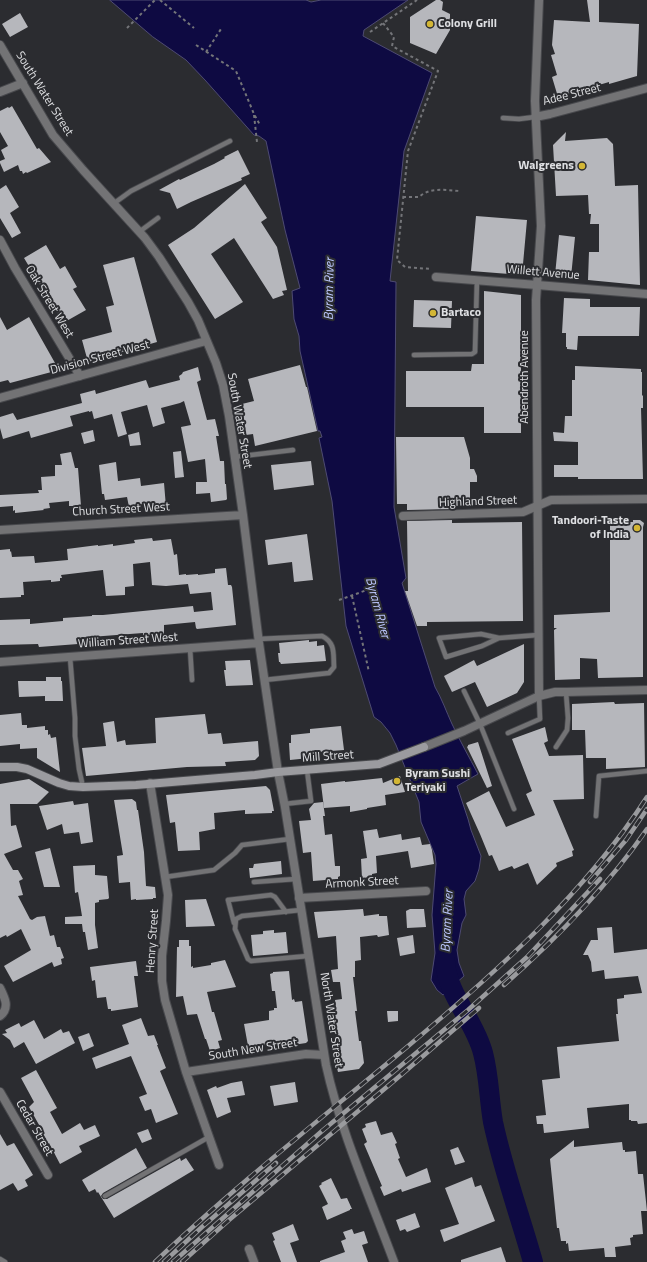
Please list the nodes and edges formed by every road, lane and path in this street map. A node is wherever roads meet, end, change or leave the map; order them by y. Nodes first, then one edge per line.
1 (155, 0) edge
2 (160, 0) edge
3 (417, 0) edge
4 (539, 0) edge
5 (383, 23) junction
6 (127, 28) dead end
7 (194, 28) dead end
8 (221, 29) dead end
9 (370, 32) dead end
10 (0, 45) edge
11 (196, 45) dead end
12 (206, 52) junction
13 (23, 83) junction
14 (647, 88) edge
15 (0, 92) edge
16 (254, 114) junction
17 (535, 117) junction
18 (503, 118) dead end
19 (260, 125) dead end
20 (230, 141) dead end
21 (256, 142) dead end
22 (460, 190) dead end
23 (403, 197) junction
24 (113, 204) junction
25 (158, 218) dead end
26 (139, 232) junction
27 (0, 240) edge
28 (437, 274) joint
29 (477, 280) junction
30 (537, 285) junction
31 (647, 294) edge
32 (206, 341) junction
33 (414, 355) dead end
34 (80, 376) junction
35 (0, 398) edge
36 (293, 450) dead end
37 (234, 457) junction
38 (647, 499) edge
39 (537, 506) junction
40 (243, 515) junction
41 (403, 516) dead end
42 (0, 530) edge
43 (367, 590) dead end
44 (352, 596) junction
45 (339, 600) dead end
46 (538, 635) junction
47 (499, 638) junction
48 (258, 641) junction
49 (190, 648) junction
50 (70, 657) junction
51 (0, 662) edge
52 (369, 672) dead end
53 (192, 680) dead end
54 (264, 680) junction
55 (647, 690) edge
56 (464, 691) dead end
57 (566, 692) junction
58 (539, 696) junction
59 (480, 724) junction
60 (508, 733) dead end
61 (424, 747) joint
62 (556, 747) dead end
63 (0, 767) edge
64 (307, 770) junction
65 (647, 771) edge
66 (278, 772) junction
67 (150, 783) junction
68 (83, 787) junction
69 (284, 804) junction
70 (514, 809) dead end
71 (596, 816) dead end
72 (290, 839) junction
73 (165, 877) junction
74 (296, 878) junction
75 (254, 882) dead end
76 (426, 891) dead end
77 (299, 898) junction
78 (301, 910) junction
79 (286, 912) junction
80 (235, 929) junction
81 (308, 956) junction
82 (0, 988) edge
83 (0, 1016) edge
84 (324, 1054) junction
85 (186, 1072) junction
86 (0, 1092) edge
87 (209, 1137) junction
88 (219, 1165) dead end
89 (48, 1175) dead end
90 (104, 1196) dead end
91 (249, 1249) dead end
92 (0, 1259) edge
93 (5, 1262) edge
94 (254, 1262) edge
95 (394, 1262) edge

1 - 6 path
2 - 7 path
3 - 5 path
4 - 17 street, Abendroth Avenue
5 - 9 path
5 - 23 path
8 - 12 path
10 - 13 street, South Water Street
11 - 12 path
12 - 16 path
13 - 15 street
13 - 24 street, South Water Street
14 - 17 street, Adee Street
16 - 19 path
16 - 21 path
17 - 18 lane, Adee Street
17 - 30 street, Abendroth Avenue
20 - 24 lane
22 - 23 path
23 - 28 path
24 - 26 street, South Water Street
25 - 26 lane
26 - 32 street, South Water Street
27 - 34 street, Oak Street West
28 - 29 street, Willett Avenue
29 - 30 street, Willett Avenue
29 - 33 lane
30 - 31 street, Willett Avenue
30 - 39 street, Abendroth Avenue
32 - 34 street, Division Street West
32 - 37 street, South Water Street
34 - 35 street, Division Street West
36 - 37 lane
37 - 40 street, South Water Street
38 - 39 street, Highland Street
39 - 41 street, Highland Street
39 - 46 street, Abendroth Avenue
40 - 42 street, Church Street West
40 - 48 street, South Water Street
43 - 44 path
44 - 45 path
44 - 52 path
46 - 47 lane
46 - 58 street, Abendroth Avenue
47 - 47 lane
48 - 49 street, William Street West
48 - 54 street, South Water Street
48 - 54 lane
49 - 50 street, William Street West
49 - 53 lane
50 - 51 street, William Street West
50 - 68 lane
54 - 66 street, South Water Street
55 - 57 street, Mill Street
56 - 59 lane
57 - 58 street, Mill Street
57 - 62 lane
58 - 59 street, Mill Street
58 - 60 lane, Abendroth Avenue
59 - 61 street, Mill Street
59 - 70 lane
61 - 64 main road, Mill Street
63 - 68 main road, Mill Street
64 - 66 main road, Mill Street
64 - 69 lane
65 - 71 lane
66 - 67 main road, Mill Street
66 - 69 street, North Water Street
67 - 68 main road, Mill Street
67 - 73 street, Henry Street
69 - 72 street, North Water Street
72 - 73 lane
72 - 74 street, North Water Street
73 - 85 street, Henry Street
74 - 75 lane
74 - 77 street, North Water Street
76 - 77 street, Armonk Street
77 - 78 street, North Water Street
78 - 79 lane
78 - 81 street, North Water Street
79 - 80 lane
79 - 80 lane
80 - 81 lane
81 - 84 street, North Water Street
82 - 83 street
84 - 85 street, South New Street
84 - 95 street, North Water Street
85 - 87 street, Henry Street
86 - 89 street, Cedar Street
87 - 88 street, Henry Street
87 - 90 lane
91 - 94 street
92 - 93 lane

